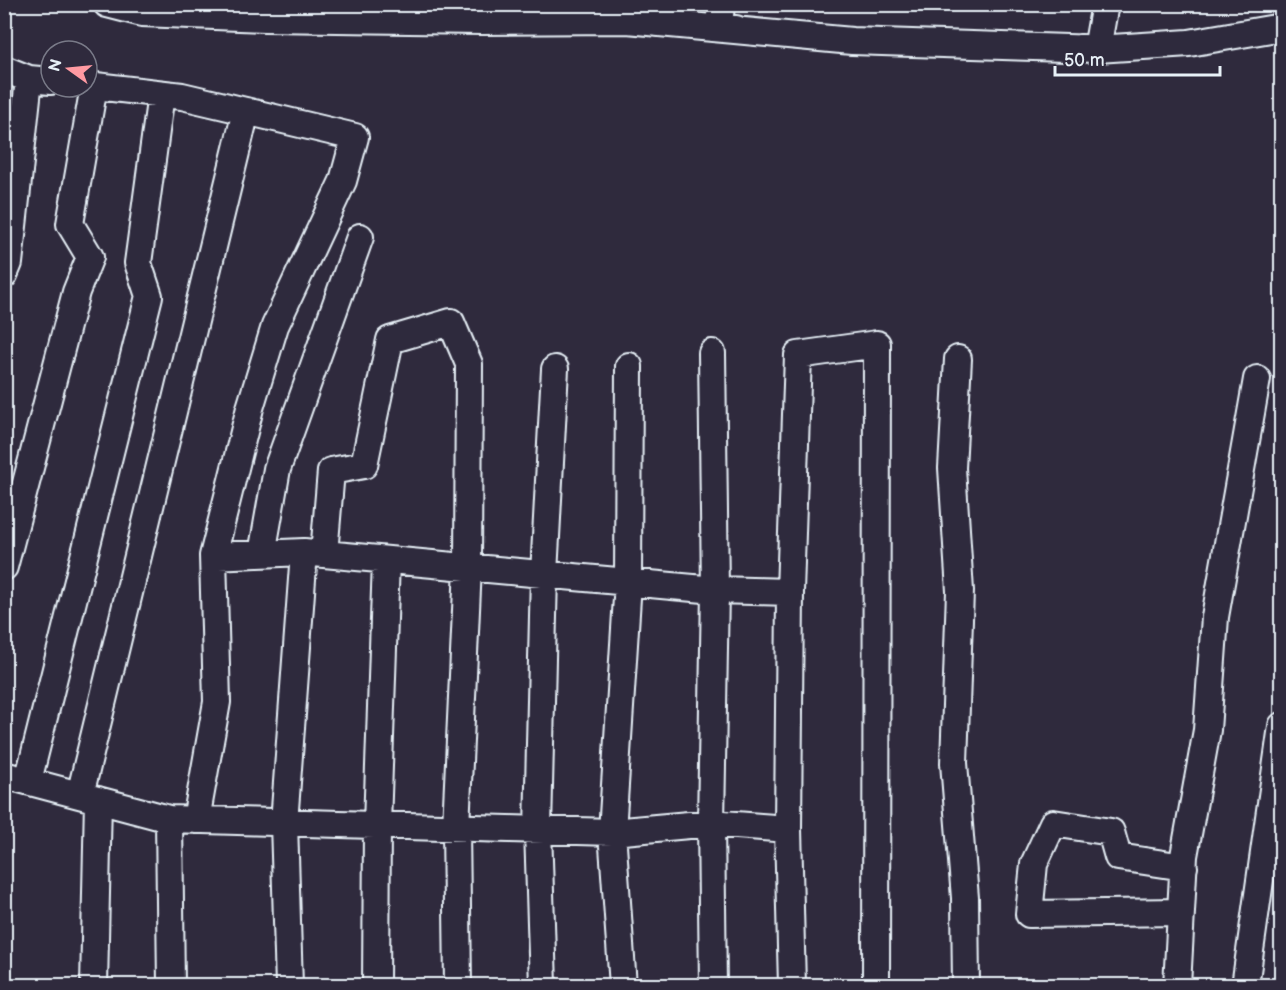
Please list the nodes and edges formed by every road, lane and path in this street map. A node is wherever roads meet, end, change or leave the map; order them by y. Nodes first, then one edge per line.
1 (107, 4) edge
2 (1105, 4) edge
3 (168, 9) edge
4 (367, 12) edge
5 (571, 12) edge
6 (482, 13) edge
7 (720, 16) edge
8 (1281, 27) edge
9 (1097, 49) junction
10 (4, 69) edge
11 (39, 80) edge
12 (39, 86) edge
13 (99, 87) edge
14 (161, 94) junction
15 (89, 99) edge
16 (246, 111) junction
17 (360, 237) dead end
18 (4, 275) edge
19 (712, 353) dead end
20 (958, 359) dead end
21 (629, 366) dead end
22 (555, 369) dead end
23 (1257, 379) dead end
24 (314, 553) junction
25 (262, 554) junction
26 (213, 556) junction
27 (386, 560) junction
28 (4, 567) edge
29 (468, 567) junction
30 (544, 574) junction
31 (628, 582) junction
32 (715, 590) junction
33 (790, 592) junction
34 (1281, 726) edge
35 (16, 778) edge
36 (89, 798) junction
37 (169, 819) junction
38 (196, 820) junction
39 (284, 823) junction
40 (711, 823) junction
41 (377, 825) junction
42 (456, 827) junction
43 (538, 829) junction
44 (788, 829) junction
45 (612, 832) junction
46 (1184, 867) junction
47 (1181, 912) junction
48 (94, 986) edge
49 (171, 986) edge
50 (289, 986) edge
51 (376, 986) edge
52 (458, 986) edge
53 (543, 986) edge
54 (623, 986) edge
55 (713, 986) edge
56 (792, 986) edge
57 (876, 986) edge
58 (966, 986) edge
59 (1177, 986) edge
60 (1245, 986) edge

1 - 3 street
2 - 9 street
3 - 4 street
4 - 6 street
5 - 6 street
5 - 7 street
7 - 9 street
8 - 9 street
10 - 11 street
12 - 18 street
13 - 14 street
14 - 16 street
14 - 35 street
15 - 28 street
16 - 26 street
16 - 36 street
17 - 25 street
19 - 32 street
20 - 58 street
21 - 31 street
22 - 30 street
23 - 46 street
24 - 25 street
24 - 27 street
24 - 29 street
24 - 39 street
25 - 26 street
26 - 38 street
27 - 29 street
27 - 41 street
29 - 30 street
29 - 42 street
30 - 31 street
30 - 43 street
31 - 32 street
31 - 45 street
32 - 33 street
32 - 40 street
33 - 44 street
33 - 57 street
34 - 60 street
35 - 36 street
36 - 37 street
36 - 48 street
37 - 38 street
37 - 49 street
38 - 39 street
39 - 41 street
39 - 50 street
40 - 44 street
40 - 45 street
40 - 55 street
41 - 42 street
41 - 51 street
42 - 43 street
42 - 52 street
43 - 45 street
43 - 53 street
44 - 56 street
45 - 54 street
46 - 47 street
46 - 47 street
47 - 59 street

